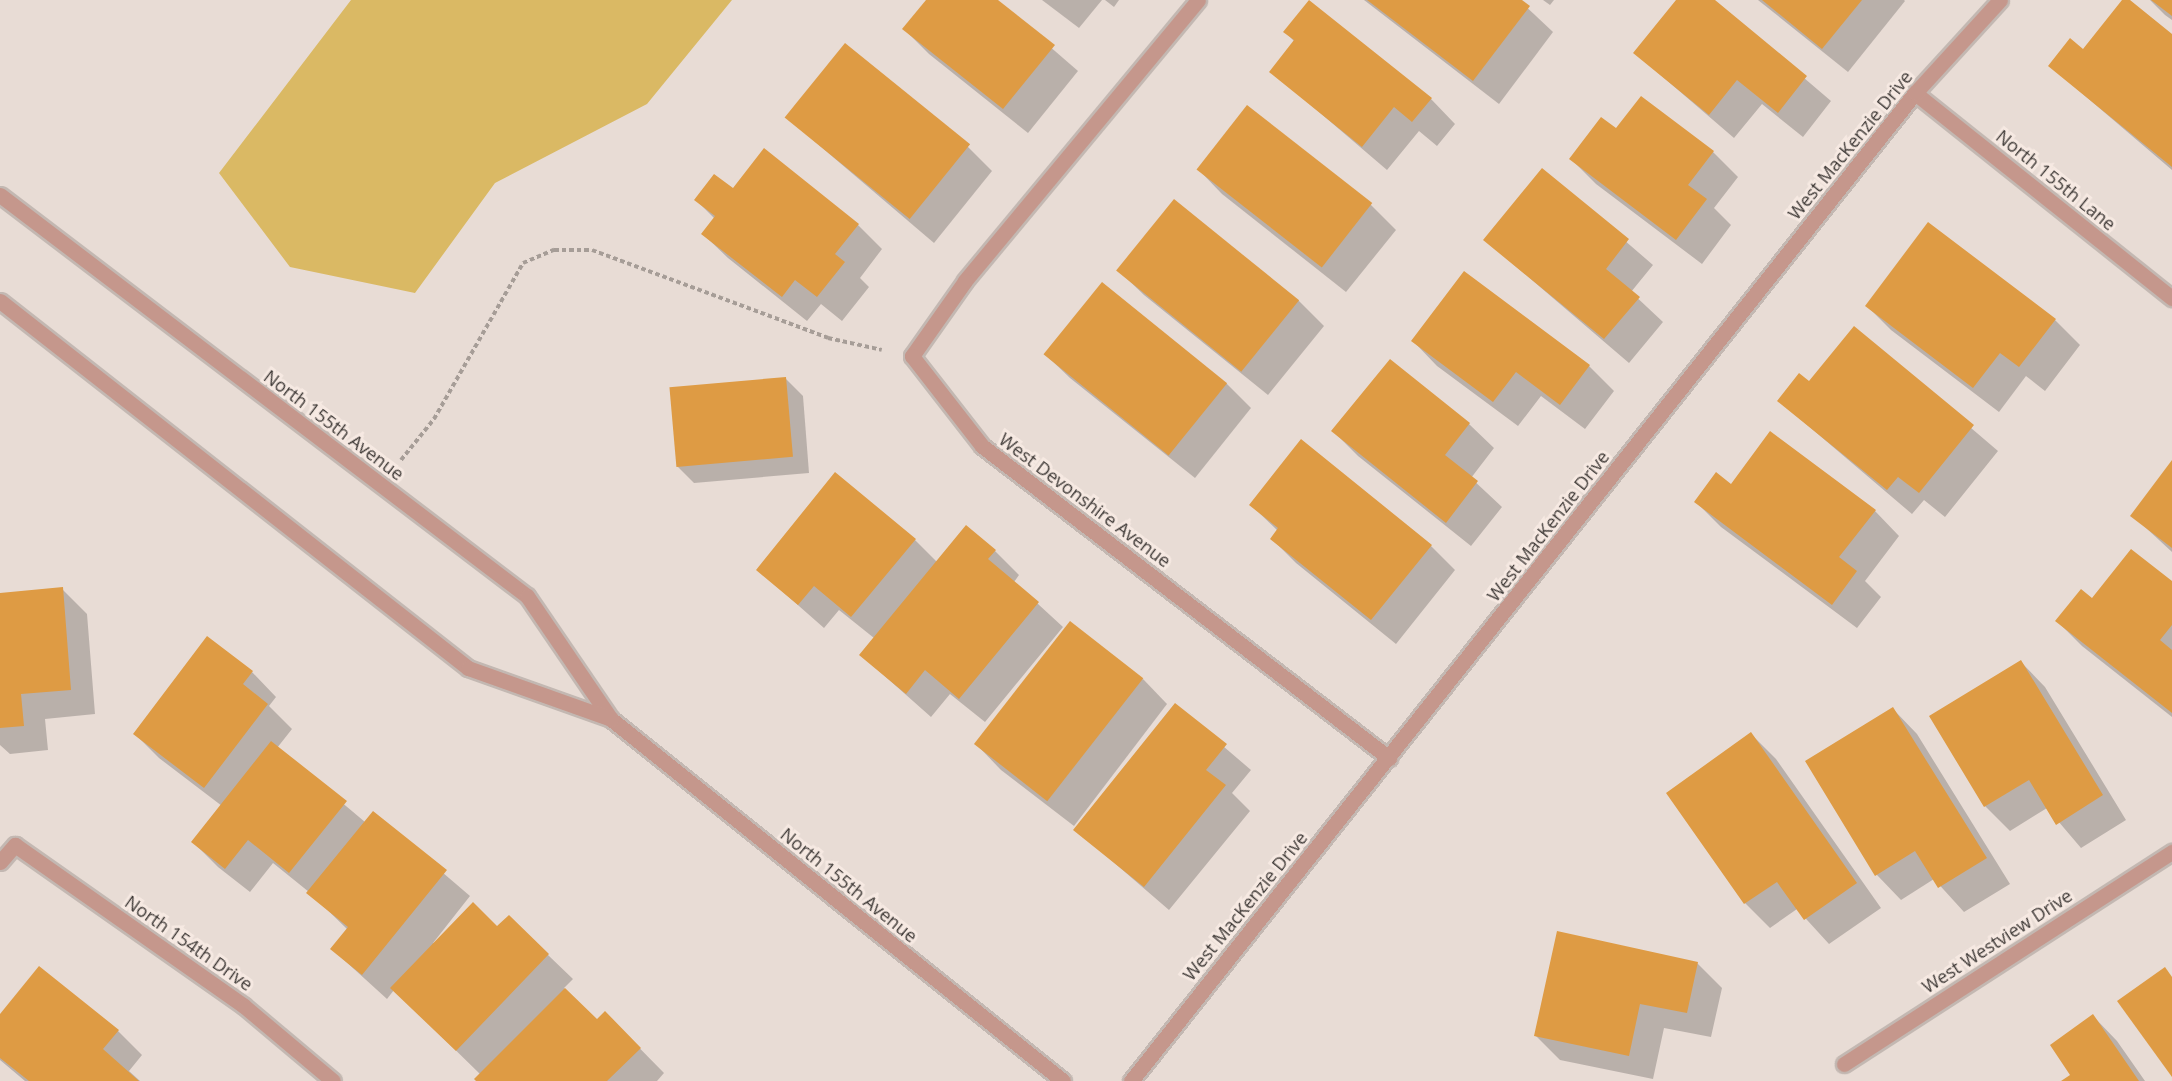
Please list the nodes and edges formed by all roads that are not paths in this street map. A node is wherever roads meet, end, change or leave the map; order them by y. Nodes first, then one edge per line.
1 (1198, 0) edge
2 (2000, 0) edge
3 (1915, 93) junction
4 (0, 195) edge
5 (2172, 298) edge
6 (0, 301) edge
7 (611, 719) junction
8 (1389, 758) junction
9 (2172, 852) edge
10 (0, 862) edge
11 (1844, 1064) dead end
12 (333, 1081) edge
13 (1063, 1081) edge
14 (1131, 1081) edge

1 - 8 street, West Devonshire Avenue
2 - 3 street, West MacKenzie Drive
3 - 5 street, North 155th Lane
3 - 8 street, West MacKenzie Drive
4 - 7 street, North 155th Avenue
6 - 7 street, North 155th Avenue
7 - 13 street, North 155th Avenue
8 - 14 street, West MacKenzie Drive
9 - 11 street, West Westview Drive
10 - 12 street, North 154th Drive

